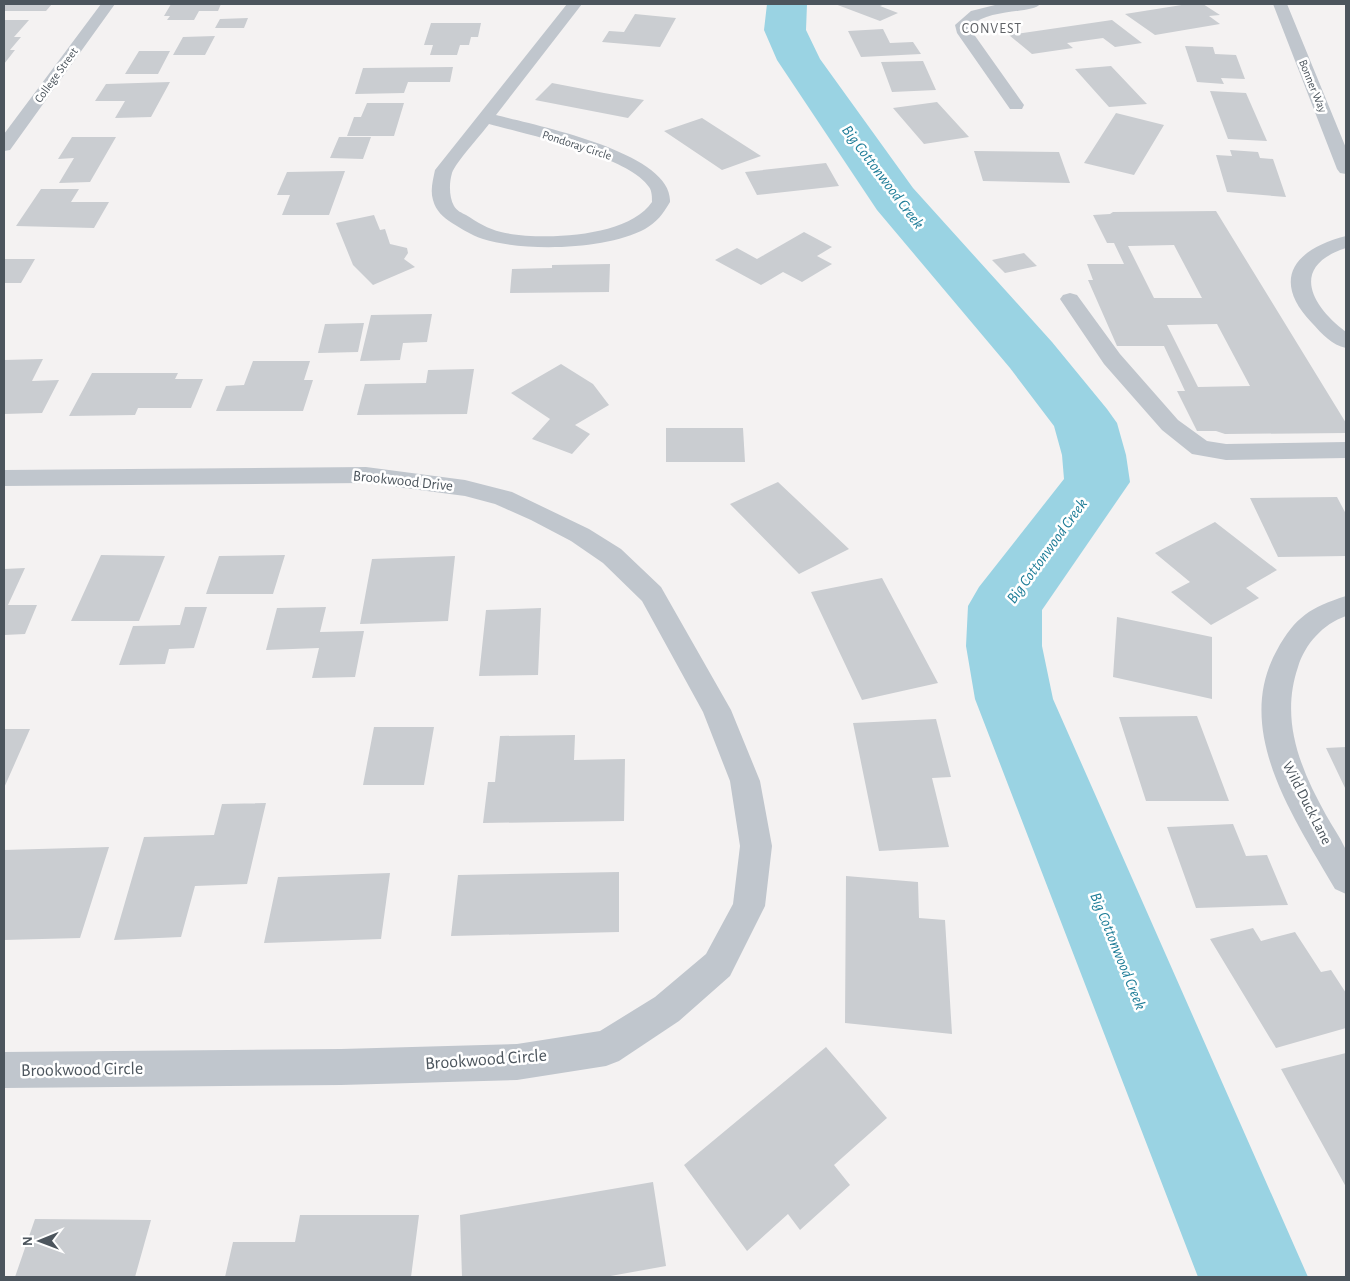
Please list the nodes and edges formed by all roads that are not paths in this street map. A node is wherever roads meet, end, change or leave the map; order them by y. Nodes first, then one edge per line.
1 (108, 4) edge
2 (575, 4) edge
3 (1033, 4) edge
4 (1280, 4) edge
5 (1016, 105) dead end
6 (486, 118) junction
7 (4, 146) edge
8 (1346, 169) edge
9 (1346, 242) edge
10 (1070, 299) dead end
11 (1346, 342) edge
12 (1346, 450) edge
13 (4, 478) edge
14 (1346, 606) edge
15 (712, 698) joint
16 (1346, 879) edge
17 (4, 1070) edge

1 - 7 street, College Street
2 - 6 street, Pondoray Circle
3 - 5 street
4 - 8 street, Bonner Way
6 - 6 street, Pondoray Circle
9 - 11 street
10 - 12 street
13 - 15 street, Brookwood Drive
14 - 16 street, Wild Duck Lane
15 - 17 street, Brookwood Circle

